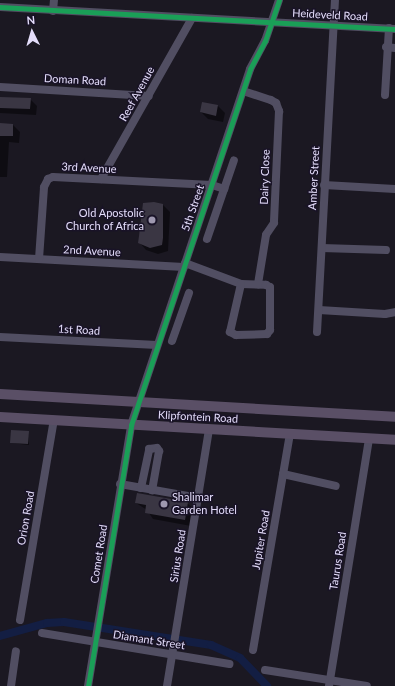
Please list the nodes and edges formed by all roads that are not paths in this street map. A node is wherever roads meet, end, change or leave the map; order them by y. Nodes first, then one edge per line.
1 (54, 0) edge
2 (279, 0) edge
3 (335, 0) edge
4 (0, 8) edge
5 (53, 11) junction
6 (192, 18) junction
7 (272, 22) junction
8 (333, 25) junction
9 (392, 29) edge
10 (386, 47) junction
11 (395, 48) edge
12 (0, 87) edge
13 (243, 91) junction
14 (385, 95) dead end
15 (149, 96) junction
16 (234, 160) dead end
17 (101, 179) junction
18 (212, 185) junction
19 (324, 185) junction
20 (224, 189) junction
21 (395, 189) edge
22 (207, 239) dead end
23 (322, 248) junction
24 (386, 250) dead end
25 (0, 257) edge
26 (39, 259) junction
27 (185, 265) junction
28 (242, 284) junction
29 (258, 284) junction
30 (188, 293) dead end
31 (169, 308) junction
32 (319, 310) junction
33 (395, 312) edge
34 (182, 313) junction
35 (317, 332) dead end
36 (0, 337) edge
37 (172, 341) dead end
38 (157, 345) junction
39 (0, 394) edge
40 (139, 403) junction
41 (0, 417) edge
42 (395, 417) edge
43 (54, 420) junction
44 (131, 425) junction
45 (209, 430) junction
46 (290, 434) junction
47 (369, 439) junction
48 (395, 440) edge
49 (283, 474) junction
50 (120, 484) junction
51 (336, 486) dead end
52 (141, 488) junction
53 (152, 490) junction
54 (199, 498) junction
55 (20, 620) dead end
56 (42, 633) dead end
57 (95, 642) junction
58 (253, 650) dead end
59 (16, 651) dead end
60 (173, 651) junction
61 (229, 664) dead end
62 (265, 670) dead end
63 (330, 683) edge
64 (11, 686) edge
65 (88, 686) edge
66 (168, 686) edge
67 (367, 686) edge

1 - 5 street
2 - 7 street, 5th Street
3 - 8 street, Amber Street
4 - 5 street, Heideveld Road
5 - 6 street, Heideveld Road
6 - 7 street, Heideveld Road
6 - 15 street, Reef Avenue
7 - 8 street, Heideveld Road
7 - 13 street, 5th Street
8 - 9 street, Heideveld Road
8 - 19 street, Amber Street
9 - 10 street
10 - 11 street
10 - 14 street
12 - 15 street, Doman Road
13 - 18 street, 5th Street
13 - 29 street, Dairy Close
15 - 17 street, Reef Avenue
16 - 20 street
17 - 18 street, 3rd Avenue
17 - 26 street, 3rd Avenue
18 - 20 street, 3rd Avenue
18 - 27 street, 5th Street
19 - 21 street
19 - 23 street, Amber Street
20 - 22 street
23 - 24 street
23 - 32 street, Amber Street
25 - 26 street, 2nd Avenue
26 - 27 street, 2nd Avenue
27 - 28 street, 2nd Avenue
27 - 31 street, 5th Street
28 - 29 street
28 - 29 street
30 - 34 street
31 - 34 street
31 - 38 street, 5th Street
32 - 33 street
32 - 35 street, Amber Street
34 - 37 street
36 - 38 street, 1st Road
38 - 40 street, 5th Street
39 - 40 main road, Klipfontein Road
40 - 42 main road, Klipfontein Road
40 - 44 street, 5th Street
41 - 43 main road, Klipfontein Road
43 - 44 main road, Klipfontein Road
43 - 55 street, Orion Road
44 - 45 main road, Klipfontein Road
44 - 50 street, Comet Road
45 - 46 main road, Klipfontein Road
45 - 54 street, Sirius Road
46 - 47 main road, Klipfontein Road
46 - 49 street, Jupiter Road
47 - 48 main road, Klipfontein Road
47 - 63 street, Taurus Road
49 - 51 street
49 - 58 street, Jupiter Road
50 - 52 street
50 - 57 street, Comet Road
52 - 53 street
52 - 53 street
53 - 54 street
54 - 60 street, Sirius Road
56 - 57 street, Diamant Street
57 - 60 street, Diamant Street
57 - 65 street, Comet Road
59 - 64 street
60 - 61 street, Diamant Street
60 - 66 street, Sirius Road
62 - 63 street
63 - 67 street

